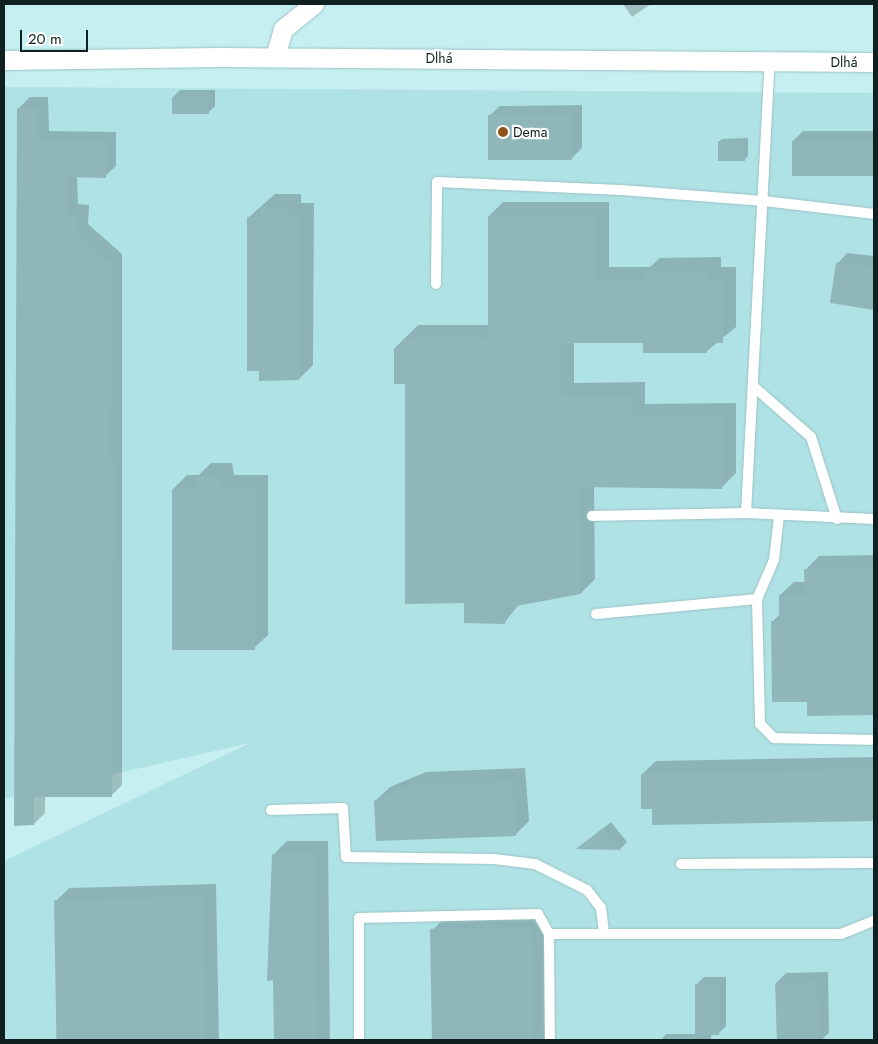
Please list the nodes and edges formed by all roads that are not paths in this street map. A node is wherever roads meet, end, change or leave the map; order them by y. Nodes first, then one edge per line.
1 (314, 4) edge
2 (275, 58) junction
3 (4, 60) edge
4 (770, 62) junction
5 (874, 62) edge
6 (764, 201) junction
7 (874, 214) edge
8 (436, 284) dead end
9 (754, 386) junction
10 (746, 514) junction
11 (592, 516) dead end
12 (778, 516) junction
13 (837, 518) junction
14 (874, 519) edge
15 (757, 599) junction
16 (596, 614) dead end
17 (874, 740) edge
18 (271, 810) dead end
19 (874, 863) edge
20 (681, 864) dead end
21 (874, 922) edge
22 (548, 934) junction
23 (604, 934) junction
24 (359, 1040) edge
25 (550, 1040) edge

1 - 2 street
2 - 3 street, Dlhá
2 - 4 street, Dlhá
4 - 5 street, Dlhá
4 - 6 lane
6 - 7 lane
6 - 8 lane
6 - 9 lane
9 - 10 lane
9 - 13 lane
10 - 11 lane
10 - 12 lane
12 - 13 lane
12 - 15 lane
13 - 14 lane
15 - 16 lane
15 - 17 lane
18 - 23 lane
19 - 20 lane
21 - 23 lane
22 - 23 lane
22 - 24 lane
22 - 25 lane

